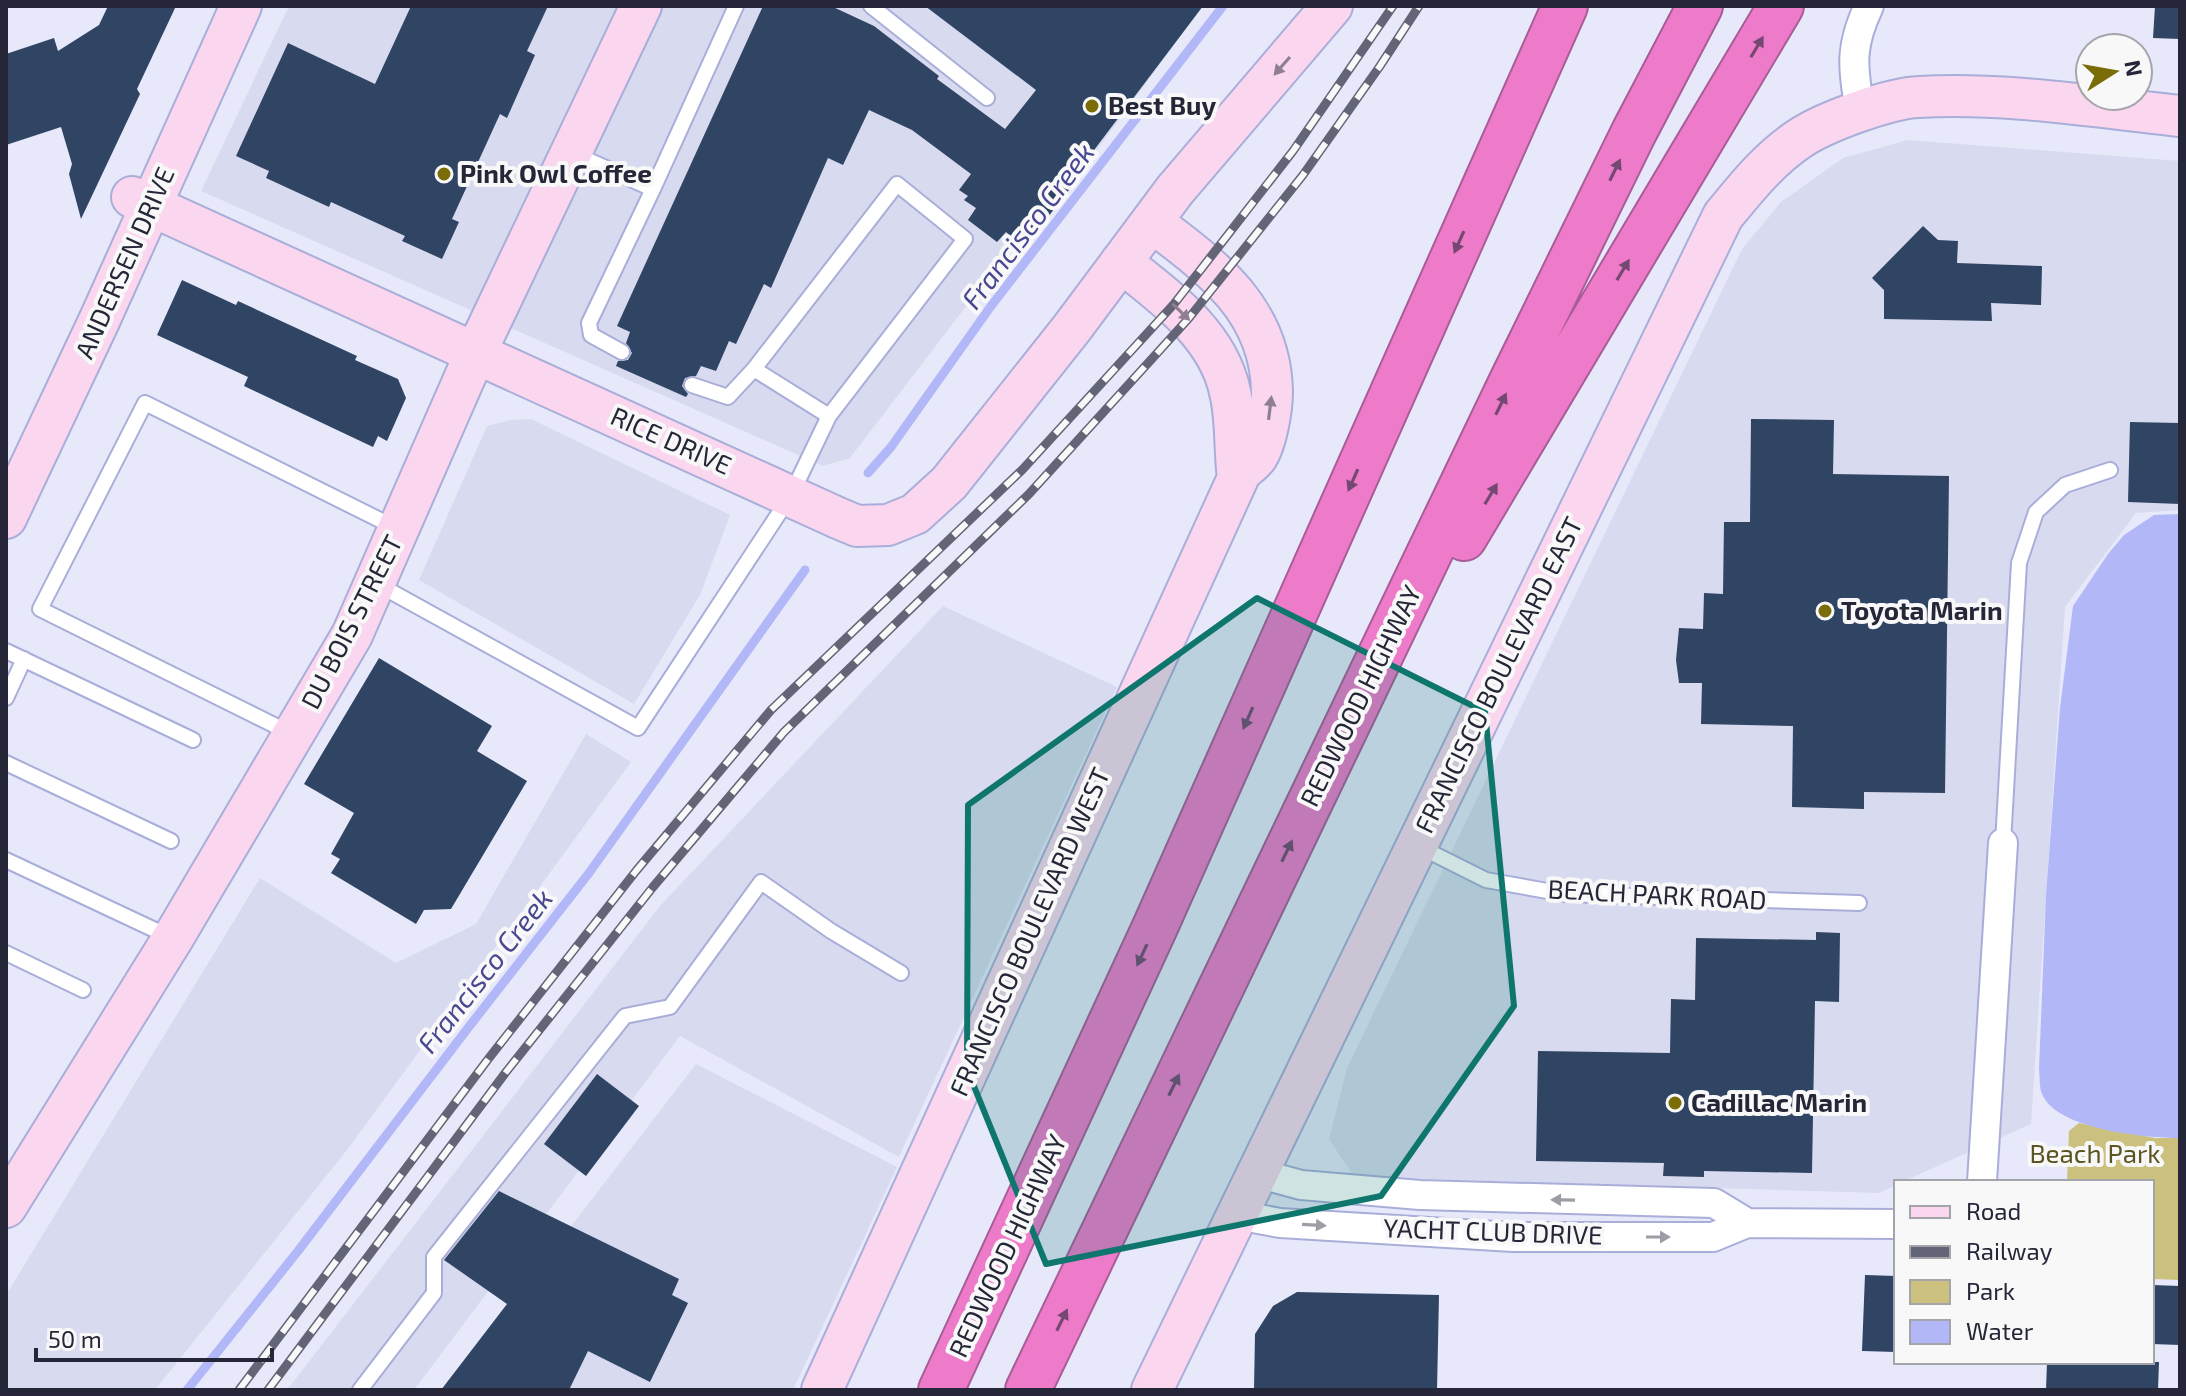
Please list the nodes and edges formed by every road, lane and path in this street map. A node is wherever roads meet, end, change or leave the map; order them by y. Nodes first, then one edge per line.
1 (218, 6) edge
2 (241, 6) edge
3 (641, 6) edge
4 (736, 6) edge
5 (871, 6) edge
6 (1332, 6) edge
7 (1559, 6) edge
8 (1565, 6) edge
9 (1700, 6) edge
10 (1781, 6) edge
11 (1869, 6) edge
12 (987, 98) dead end
13 (1860, 112) junction
14 (2180, 116) edge
15 (572, 153) junction
16 (1490, 171) junction
17 (653, 189) junction
18 (142, 201) junction
19 (1152, 222) junction
20 (1121, 262) junction
21 (622, 352) dead end
22 (475, 354) junction
23 (754, 369) junction
24 (692, 385) dead end
25 (829, 416) junction
26 (6, 465) edge
27 (2110, 470) dead end
28 (1238, 475) junction
29 (791, 495) junction
30 (6, 518) edge
31 (399, 530) junction
32 (375, 583) junction
33 (6, 651) edge
34 (24, 659) junction
35 (6, 698) edge
36 (294, 735) junction
37 (193, 740) dead end
38 (1334, 752) junction
39 (6, 763) edge
40 (171, 841) dead end
41 (2003, 843) joint
42 (1416, 845) junction
43 (6, 860) edge
44 (1859, 903) dead end
45 (173, 938) junction
46 (6, 953) edge
47 (901, 973) dead end
48 (83, 990) dead end
49 (1257, 1173) junction
50 (1982, 1180) edge
51 (6, 1207) edge
52 (1237, 1215) junction
53 (1747, 1223) junction
54 (1894, 1224) edge
55 (360, 1390) edge
56 (822, 1390) edge
57 (941, 1390) edge
58 (1028, 1390) edge
59 (1152, 1390) edge

1 - 18 street, ANDERSEN DRIVE
2 - 18 street, ANDERSEN DRIVE
3 - 15 street, DU BOIS STREET
4 - 17 lane
5 - 12 lane
6 -> 19 street
7 - 16 highway
8 - 16 highway, REDWOOD HIGHWAY
38 -> 9 highway, REDWOOD HIGHWAY
38 -> 10 highway
11 - 13 street
13 - 14 street, FRANCISCO BOULEVARD EAST
13 - 42 street, FRANCISCO BOULEVARD EAST
15 - 17 lane
15 - 22 street, DU BOIS STREET
16 -> 57 highway, REDWOOD HIGHWAY
17 - 21 lane
18 - 22 street, RICE DRIVE
18 - 26 street, ANDERSEN DRIVE
18 - 30 street, ANDERSEN DRIVE
19 - 20 street
28 -> 19 street, FRANCISCO BOULEVARD WEST
20 -> 28 street, FRANCISCO BOULEVARD WEST
20 - 29 street, RICE DRIVE
22 - 29 street, RICE DRIVE
22 - 31 street, DU BOIS STREET
23 - 24 lane
23 - 25 lane
23 - 25 lane
25 - 29 lane
27 - 41 lane
28 - 56 street, FRANCISCO BOULEVARD WEST
29 - 32 lane
31 - 32 street, DU BOIS STREET
31 - 36 lane
32 - 36 street, DU BOIS STREET
33 - 34 lane
34 - 35 lane
34 - 37 lane
36 - 45 street, DU BOIS STREET
58 -> 38 highway, REDWOOD HIGHWAY
39 - 40 lane
41 - 50 street
42 - 44 lane, BEACH PARK ROAD
42 - 49 street, FRANCISCO BOULEVARD EAST
43 - 45 lane
45 - 51 street, DU BOIS STREET
46 - 48 lane
47 - 55 lane
49 - 52 street, FRANCISCO BOULEVARD EAST
53 -> 49 street, YACHT CLUB DRIVE
52 -> 53 street, YACHT CLUB DRIVE
52 - 59 street, FRANCISCO BOULEVARD EAST
53 - 54 street, YACHT CLUB DRIVE

